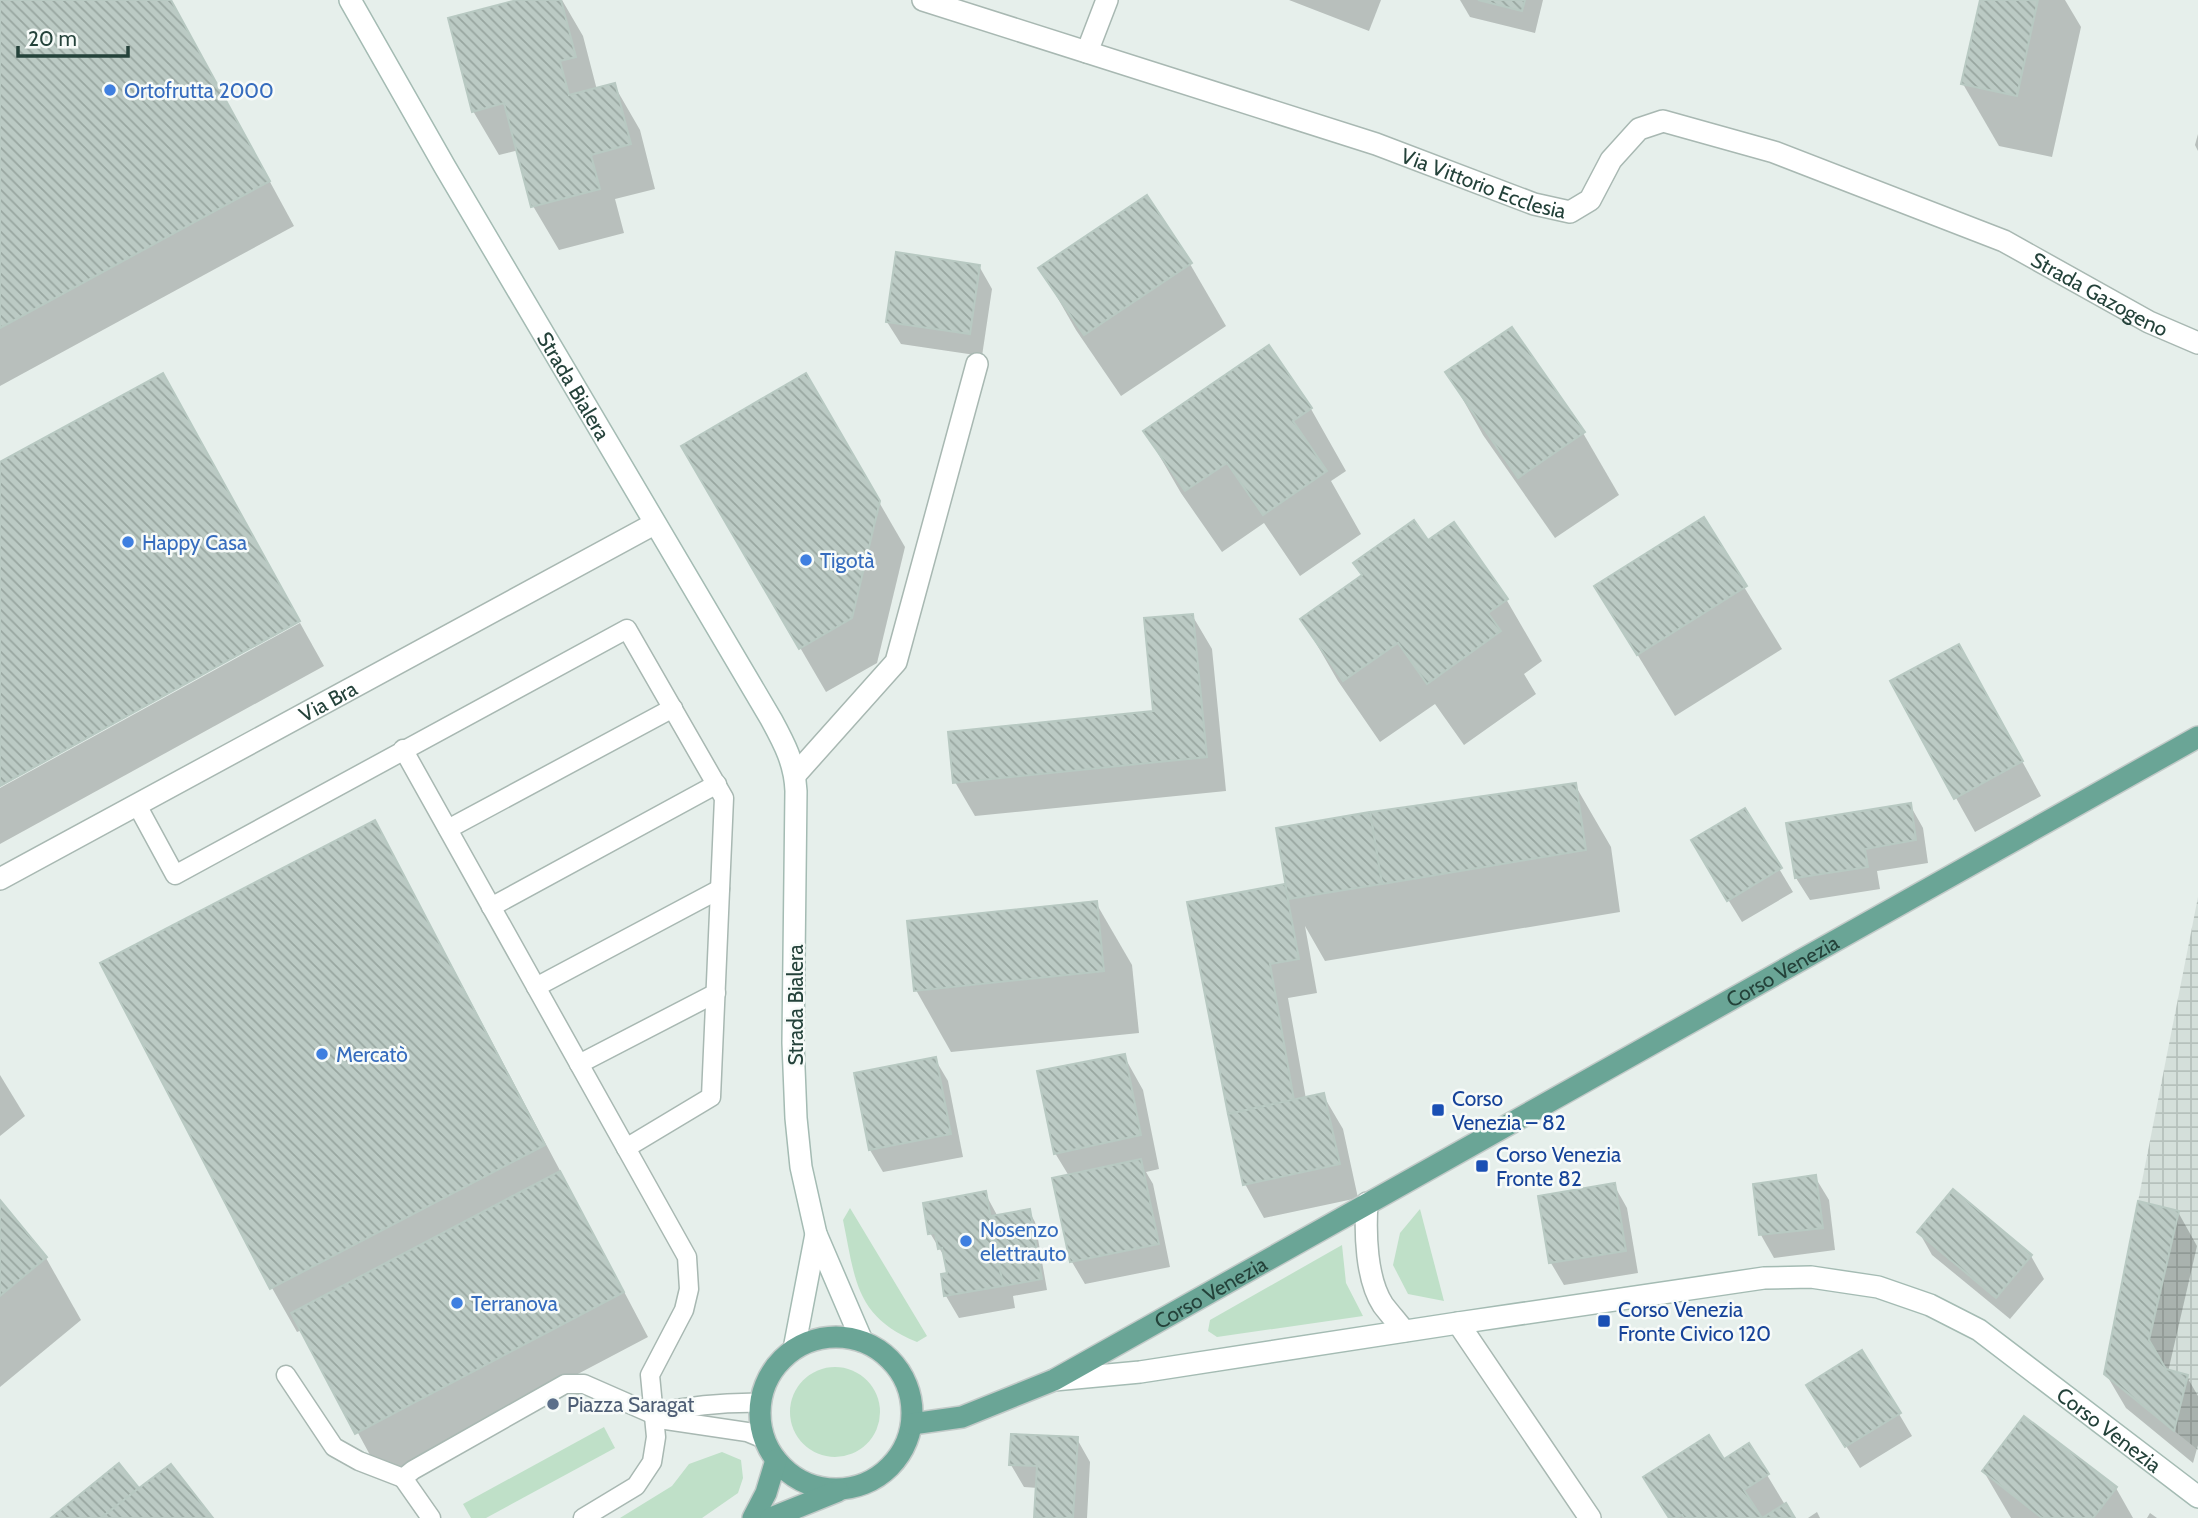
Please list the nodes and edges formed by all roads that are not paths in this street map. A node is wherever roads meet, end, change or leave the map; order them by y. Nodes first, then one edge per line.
1 (350, 0) edge
2 (923, 0) edge
3 (1107, 0) edge
4 (1087, 52) junction
5 (2004, 241) joint
6 (2198, 343) edge
7 (977, 364) dead end
8 (654, 524) junction
9 (673, 708) junction
10 (2198, 737) edge
11 (403, 749) junction
12 (796, 774) junction
13 (717, 784) junction
14 (137, 805) junction
15 (448, 829) junction
16 (0, 879) edge
17 (720, 889) junction
18 (491, 907) junction
19 (536, 987) junction
20 (716, 993) junction
21 (579, 1064) junction
22 (626, 1149) junction
23 (1367, 1203) junction
24 (816, 1234) junction
25 (1458, 1323) junction
26 (1404, 1331) junction
27 (862, 1341) junction
28 (794, 1349) junction
29 (286, 1375) dead end
30 (1054, 1380) junction
31 (760, 1403) junction
32 (654, 1413) junction
33 (912, 1424) junction
34 (764, 1439) junction
35 (776, 1461) junction
36 (403, 1478) junction
37 (843, 1490) junction
38 (2198, 1497) edge
39 (431, 1518) edge
40 (583, 1518) edge
41 (754, 1518) edge
42 (772, 1518) edge
43 (1590, 1518) edge

1 - 8 street, Strada Bialera
2 - 4 street, Via Vittorio Ecclesia
3 - 4 street
4 - 5 street, Via Vittorio Ecclesia
5 - 6 street, Strada Gazogeno
7 - 12 street
8 - 12 street, Strada Bialera
8 - 14 street, Via Bra
9 - 11 lane
9 - 13 lane
9 - 15 lane
10 - 23 main road, Corso Venezia
11 - 14 lane
11 - 15 lane
12 - 24 street, Strada Bialera
13 - 17 lane
13 - 18 lane
14 - 16 street, Via Bra
15 - 18 lane
17 - 19 lane
17 - 20 lane
18 - 19 lane
19 - 21 lane
20 - 21 lane
20 - 22 lane
21 - 22 lane
22 - 32 lane
23 - 26 street
23 - 30 main road, Corso Venezia
24 - 27 street, Strada Bialera
24 - 28 street, Strada Bialera
25 - 26 street, Corso Venezia
25 - 38 street, Corso Venezia
25 - 43 street
26 - 30 street, Corso Venezia
27 - 28 main road
27 - 33 main road
28 - 31 main road
29 - 36 lane
30 - 33 main road, Corso Venezia
31 - 32 lane
31 - 34 main road
32 - 34 lane
32 - 36 lane
32 - 40 lane
33 - 37 main road
34 - 35 main road
35 - 37 main road
35 - 41 main road
36 - 39 lane
37 - 42 main road

